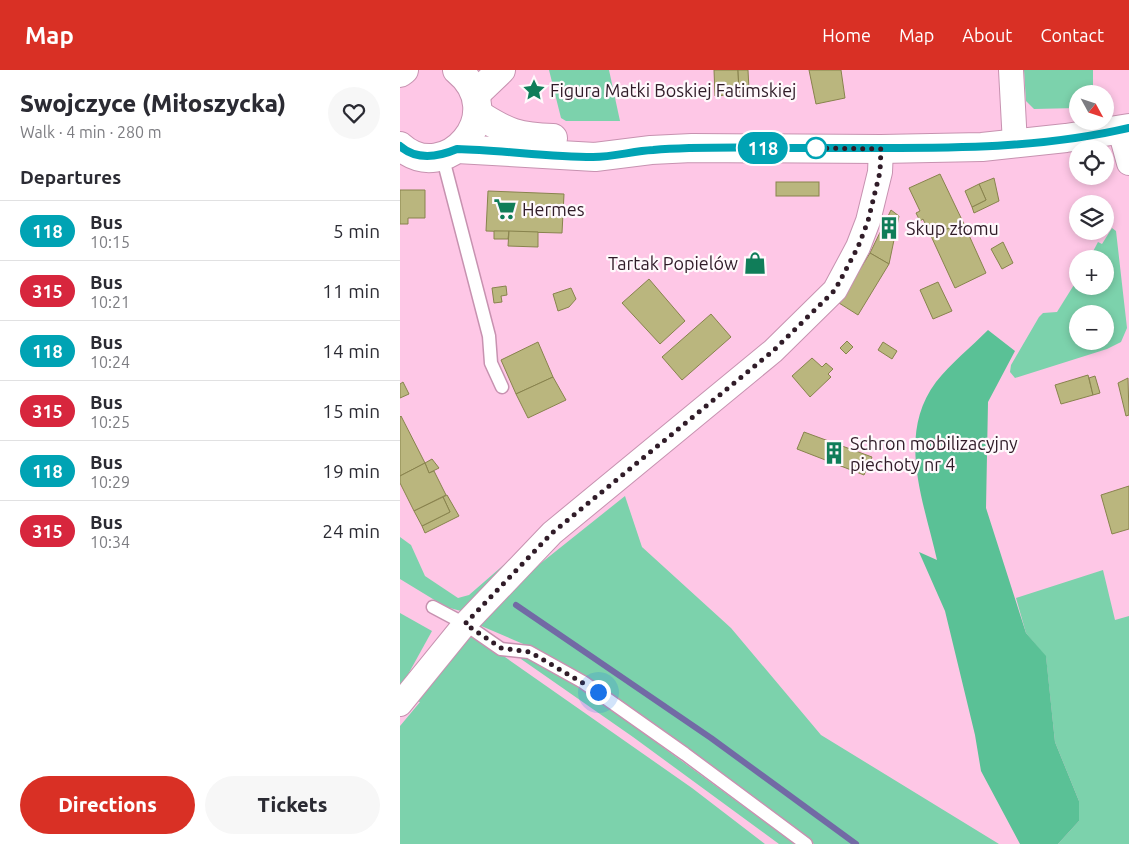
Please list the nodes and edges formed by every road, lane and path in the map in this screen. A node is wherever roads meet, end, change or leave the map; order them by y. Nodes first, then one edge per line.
1 (404, 70) edge
2 (457, 70) edge
3 (502, 70) edge
4 (1011, 70) edge
5 (400, 73) edge
6 (477, 104) junction
7 (1125, 129) edge
8 (1015, 144) junction
9 (400, 146) edge
10 (881, 149) junction
11 (651, 150) junction
12 (449, 152) junction
13 (1129, 164) edge
14 (502, 387) dead end
15 (433, 607) dead end
16 (465, 624) junction
17 (400, 704) edge
18 (806, 844) edge

1 - 5 street
2 - 6 street
3 - 6 street
4 - 8 street
6 - 11 street
6 - 12 street
7 - 8 street
7 - 13 street
8 - 10 street
9 - 12 street
10 - 11 street
10 - 16 street
11 - 12 street
12 - 14 lane
15 - 16 lane
16 - 17 street
16 - 18 lane

